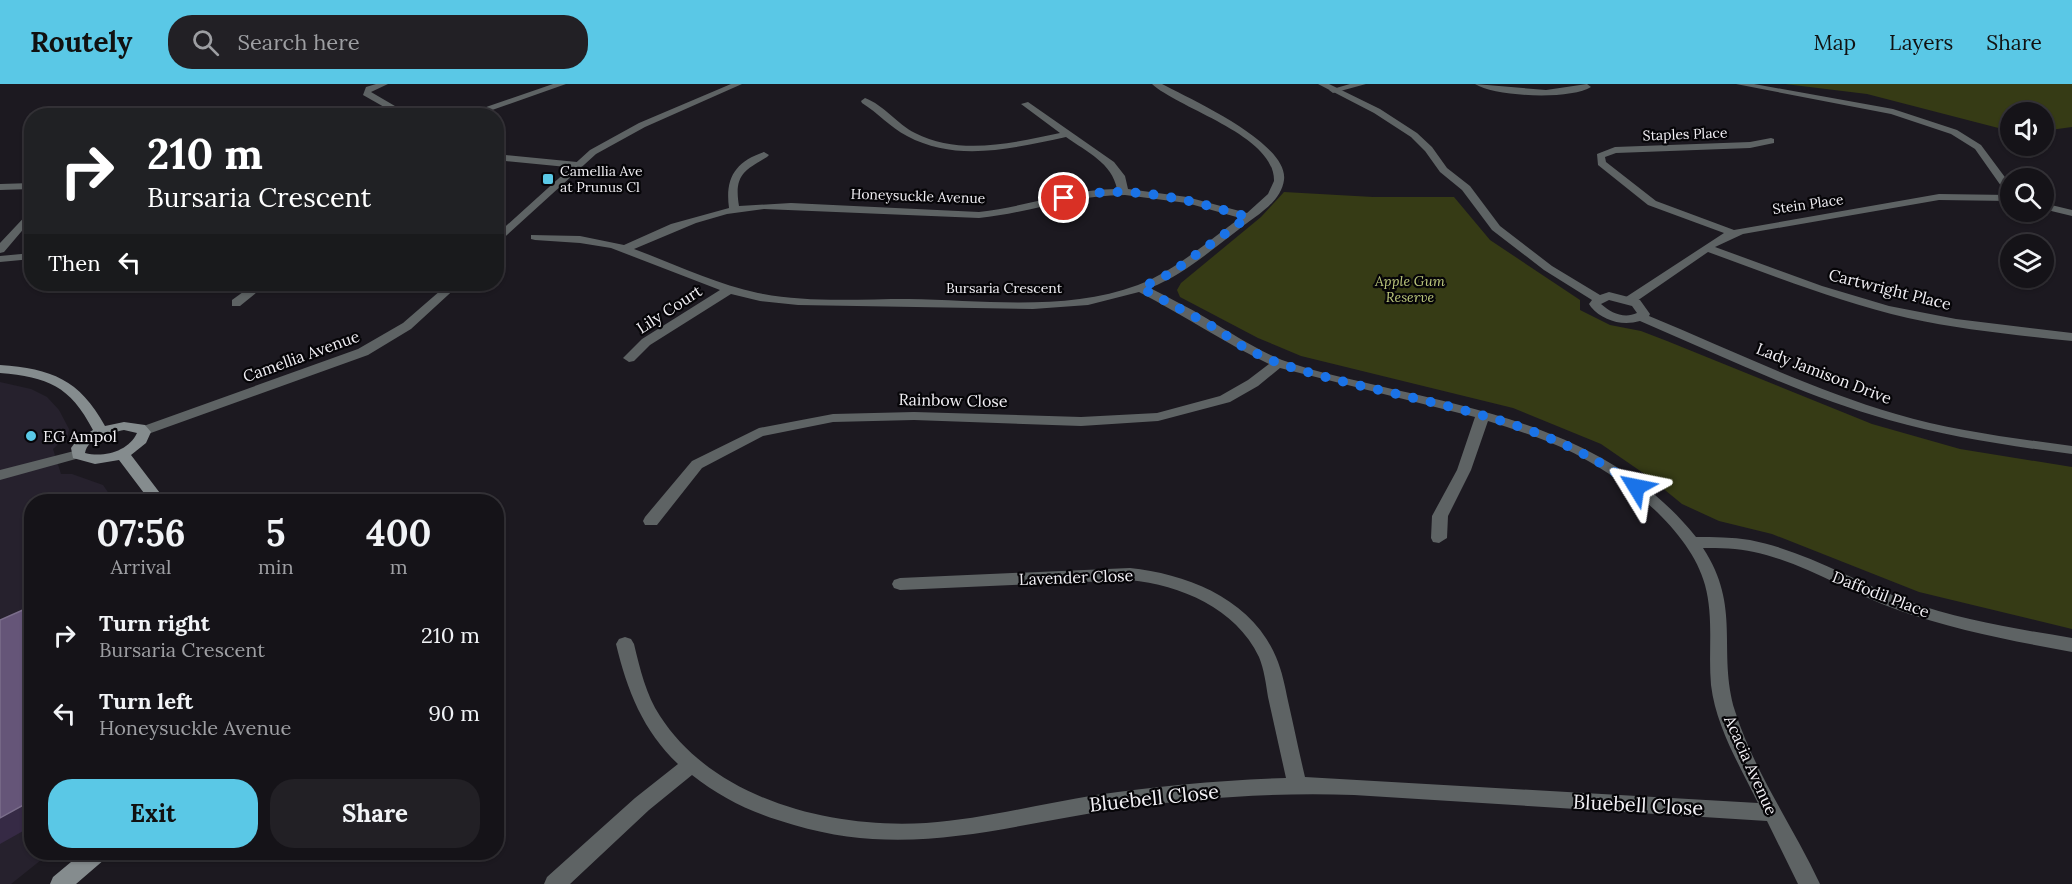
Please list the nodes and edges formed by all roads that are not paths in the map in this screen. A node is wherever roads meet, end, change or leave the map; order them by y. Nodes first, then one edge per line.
1 (384, 84) edge
2 (562, 84) edge
3 (738, 84) edge
4 (1156, 84) edge
5 (1322, 84) edge
6 (1362, 84) edge
7 (1479, 84) edge
8 (1740, 84) edge
9 (1587, 87) dead end
10 (1333, 90) junction
11 (865, 101) dead end
12 (1025, 104) dead end
13 (393, 108) edge
14 (488, 108) edge
15 (1068, 134) junction
16 (1771, 141) dead end
17 (1589, 151) dead end
18 (1601, 154) junction
19 (764, 155) dead end
20 (504, 158) edge
21 (577, 165) junction
22 (2000, 177) edge
23 (24, 186) edge
24 (0, 187) edge
25 (1123, 191) junction
26 (2000, 198) edge
27 (734, 209) junction
28 (2054, 209) edge
29 (2072, 213) edge
30 (1248, 217) junction
31 (24, 222) edge
32 (1733, 233) junction
33 (504, 234) edge
34 (535, 237) dead end
35 (1706, 248) junction
36 (624, 249) junction
37 (0, 250) edge
38 (24, 257) edge
39 (0, 259) edge
40 (1141, 288) junction
41 (729, 290) junction
42 (252, 291) edge
43 (446, 291) edge
44 (1599, 299) junction
45 (1630, 300) junction
46 (236, 303) dead end
47 (1641, 317) junction
48 (2072, 337) edge
49 (629, 358) dead end
50 (1278, 363) junction
51 (0, 369) edge
52 (1483, 414) junction
53 (143, 431) junction
54 (101, 432) junction
55 (2072, 450) edge
56 (78, 453) junction
57 (122, 453) junction
58 (0, 475) edge
59 (153, 494) edge
60 (651, 521) dead end
61 (1439, 538) dead end
62 (1692, 543) junction
63 (900, 584) dead end
64 (625, 644) dead end
65 (2072, 645) edge
66 (692, 764) junction
67 (1297, 785) junction
68 (1772, 813) junction
69 (89, 860) edge
70 (61, 884) edge
71 (555, 884) edge
72 (1809, 884) edge

1 - 13 street
2 - 14 street
3 - 21 street
4 - 30 street, Bursaria Crescent
5 - 10 street
6 - 10 street
7 - 9 street
8 - 22 street
10 - 44 street
11 - 15 street
12 - 15 street
15 - 25 street
16 - 18 street, Staples Place
17 - 18 street, Staples Place
18 - 32 street
19 - 27 street
20 - 21 street
21 - 33 street
23 - 24 street
25 - 27 street, Honeysuckle Avenue
25 - 30 street, Honeysuckle Avenue
26 - 32 street, Stein Place
27 - 36 street, Honeysuckle Avenue
28 - 29 street
30 - 40 street, Bursaria Crescent
31 - 37 street
32 - 35 street, Stein Place
34 - 36 street, Bursaria Crescent
35 - 45 street, Stein Place
35 - 48 street, Cartwright Place
36 - 41 street, Bursaria Crescent
38 - 39 street
40 - 41 street, Bursaria Crescent
40 - 50 street, Acacia Avenue
41 - 49 street, Lily Court
42 - 46 street
43 - 53 street, Camellia Avenue
44 - 45 street
44 - 47 street
45 - 47 street
47 - 55 street, Lady Jamison Drive
50 - 52 street, Acacia Avenue
50 - 60 street, Rainbow Close
51 - 54 main road
52 - 61 street
52 - 62 street, Acacia Avenue
53 - 54 main road
53 - 57 main road
54 - 56 main road
56 - 57 main road
56 - 58 street
57 - 59 main road
62 - 65 street, Daffodil Place
62 - 68 street, Acacia Avenue
63 - 67 street, Lavender Close
64 - 66 street, Bluebell Close
66 - 67 street, Bluebell Close
66 - 71 street
67 - 68 street, Bluebell Close
68 - 72 street, Acacia Avenue
69 - 70 main road

